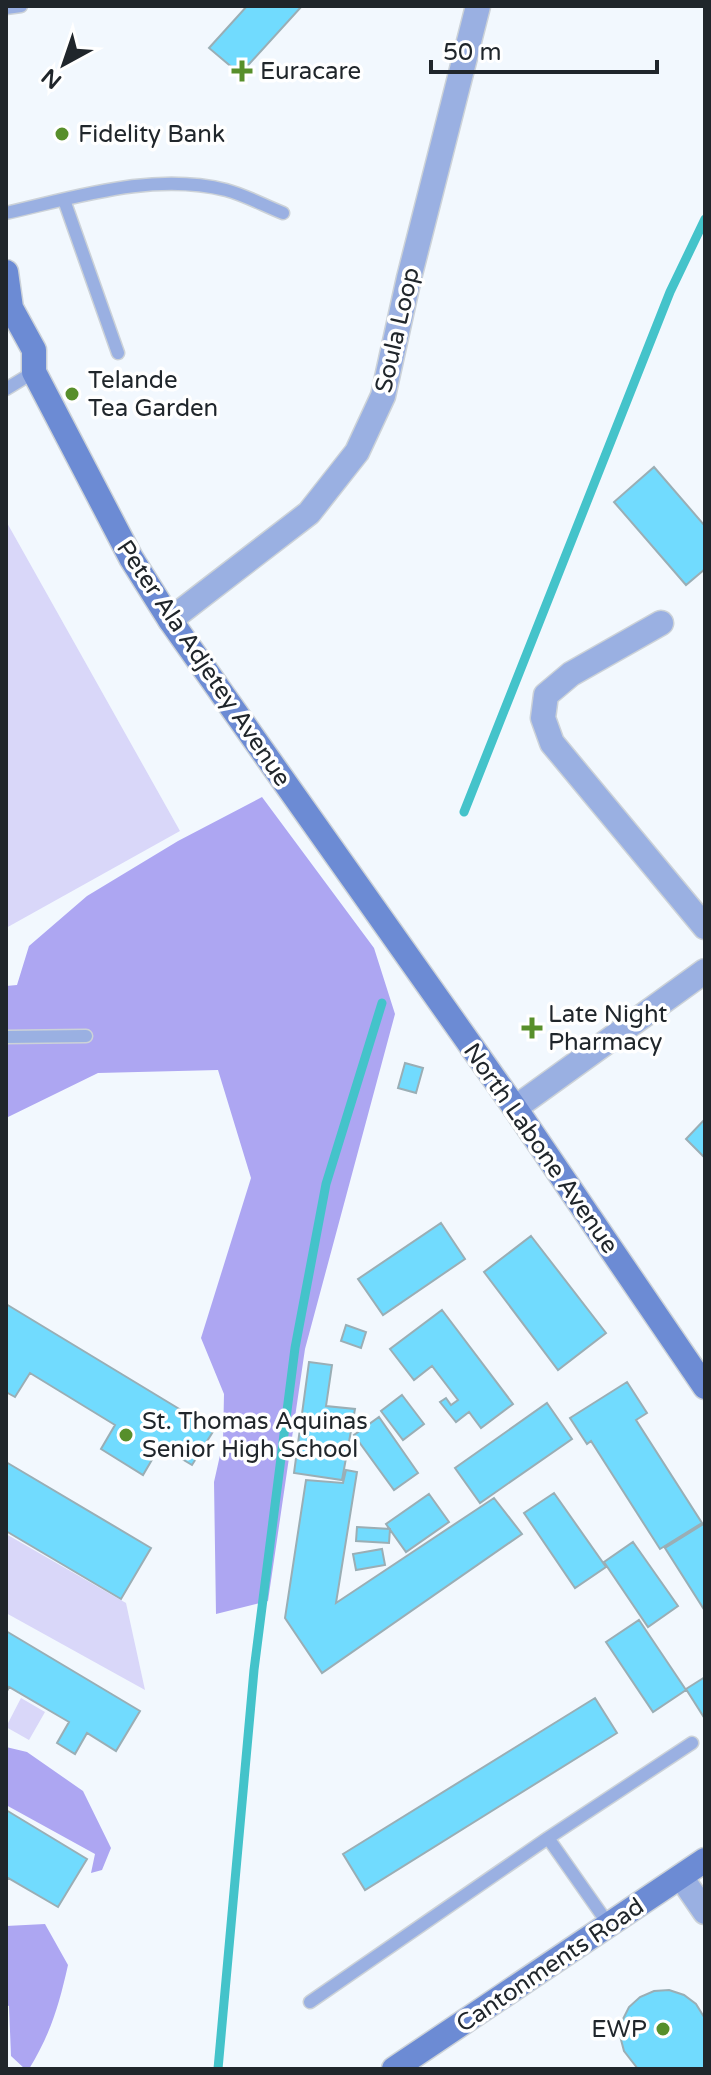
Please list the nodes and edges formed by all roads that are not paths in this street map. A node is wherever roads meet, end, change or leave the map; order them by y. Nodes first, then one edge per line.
1 (21, 6) edge
2 (478, 6) edge
3 (6, 8) edge
4 (64, 200) junction
5 (6, 213) edge
6 (283, 213) dead end
7 (6, 272) edge
8 (118, 353) dead end
9 (34, 372) junction
10 (6, 389) edge
11 (170, 620) junction
12 (661, 623) dead end
13 (375, 911) joint
14 (705, 927) edge
15 (705, 971) edge
16 (86, 1036) dead end
17 (6, 1037) edge
18 (515, 1108) junction
19 (705, 1387) edge
20 (692, 1743) dead end
21 (548, 1838) junction
22 (705, 1860) edge
23 (681, 1877) junction
24 (705, 1912) edge
25 (609, 1925) junction
26 (310, 2002) dead end
27 (394, 2069) edge

1 - 3 lane
2 - 11 street, Soula Loop
4 - 5 lane
4 - 6 lane
4 - 8 lane
7 - 9 street, Peter Ala Adjetey Avenue
9 - 10 lane
9 - 11 street, Peter Ala Adjetey Avenue
11 - 13 street, Peter Ala Adjetey Avenue
12 - 14 street
13 - 18 street, North Labone Avenue
15 - 18 street
16 - 17 lane
18 - 19 street, North Labone Avenue
20 - 21 lane
21 - 25 lane
21 - 26 lane
22 - 23 street, Cantonments Road
23 - 24 street
23 - 25 street, Cantonments Road
25 - 27 street, Cantonments Road

